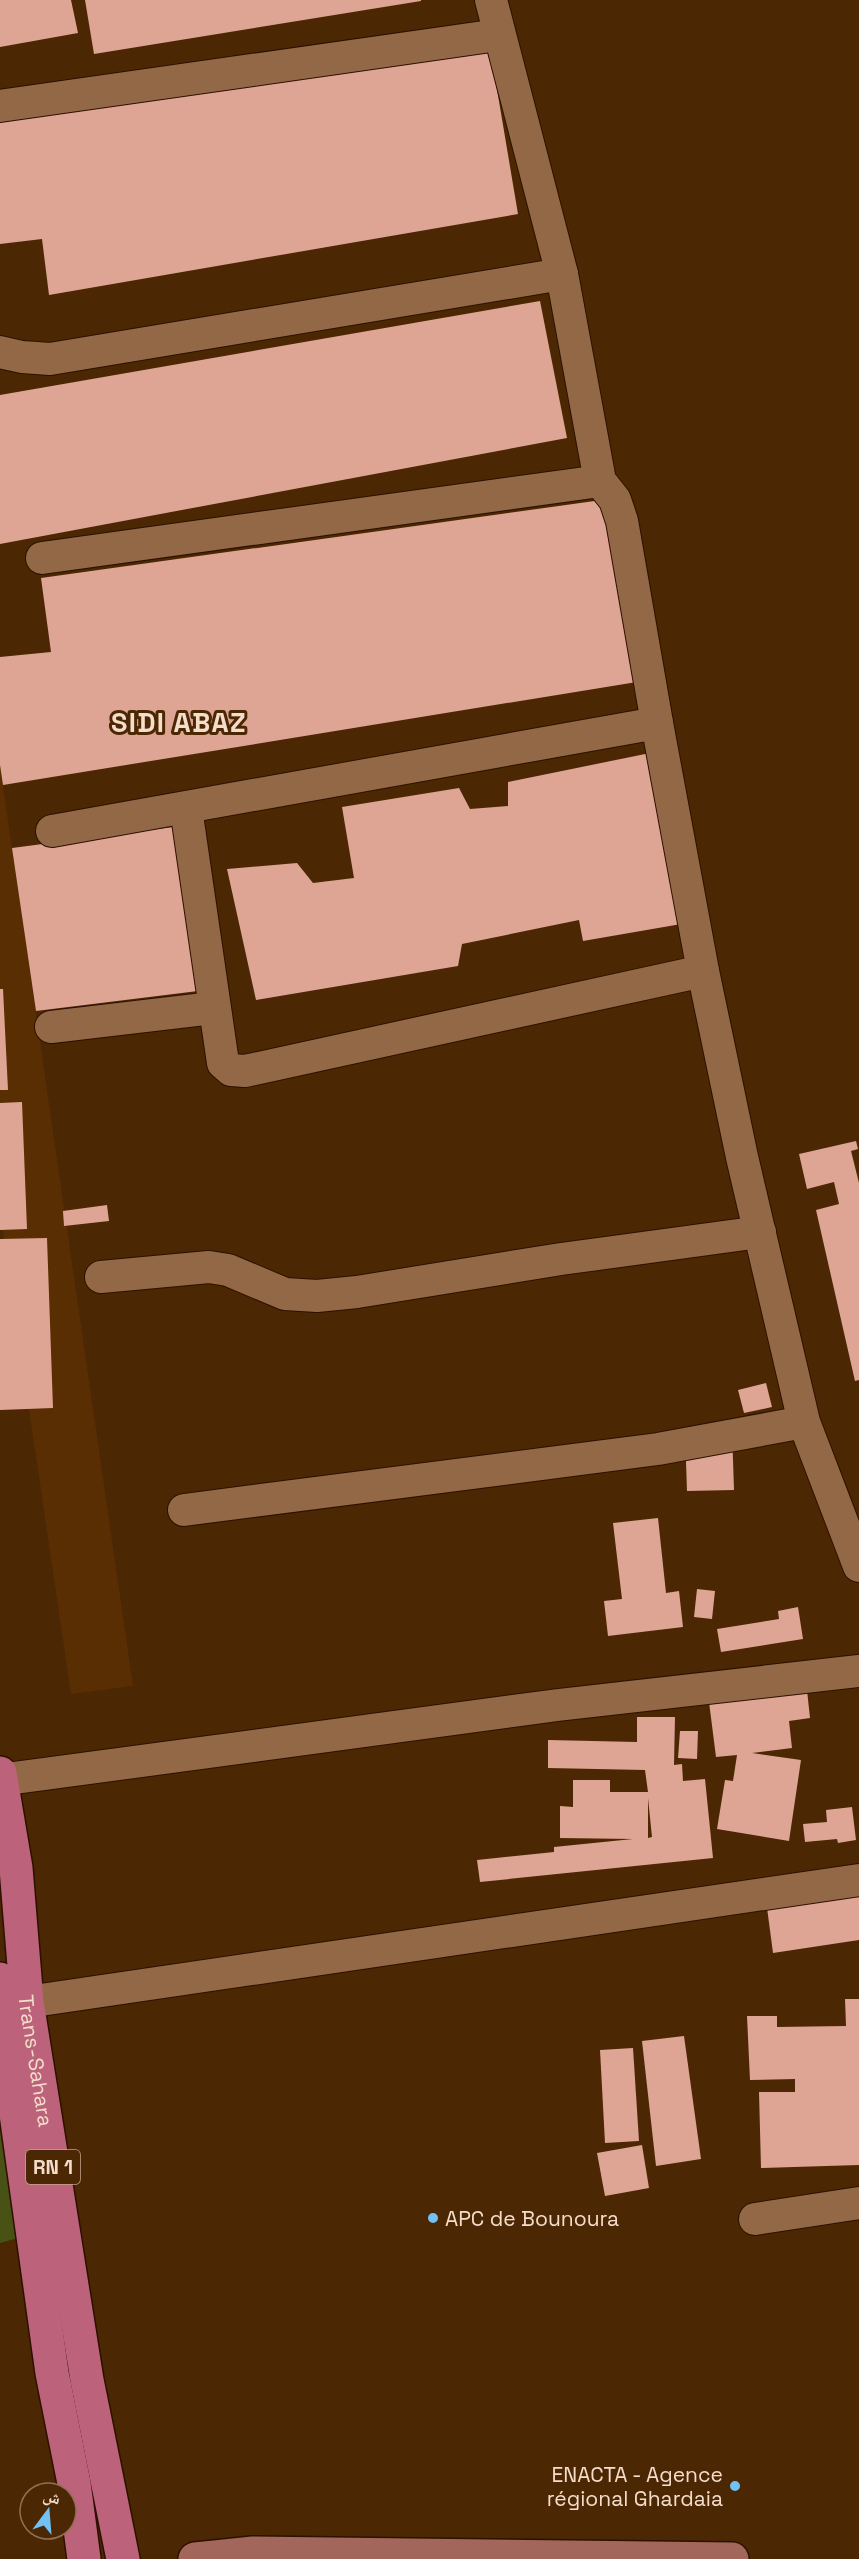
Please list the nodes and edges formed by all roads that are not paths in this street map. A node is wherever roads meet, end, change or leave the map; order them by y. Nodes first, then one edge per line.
1 (491, 0) edge
2 (498, 35) junction
3 (0, 106) edge
4 (562, 274) junction
5 (0, 352) edge
6 (600, 481) junction
7 (42, 558) dead end
8 (657, 723) junction
9 (186, 808) junction
10 (52, 831) dead end
11 (703, 971) junction
12 (213, 1008) junction
13 (51, 1027) dead end
14 (760, 1232) junction
15 (101, 1277) dead end
16 (804, 1422) junction
17 (184, 1510) dead end
18 (859, 1566) edge
19 (859, 1671) edge
20 (0, 1777) edge
21 (859, 1880) edge
22 (10, 1994) edge
23 (859, 2203) edge
24 (755, 2219) dead end
25 (84, 2559) edge
26 (123, 2559) edge
27 (195, 2559) edge
28 (732, 2559) edge

1 - 2 street
2 - 3 street
2 - 4 street
4 - 5 street
4 - 6 street
6 - 7 street
6 - 8 street
8 - 9 street
8 - 11 street
9 - 10 street
9 - 12 street
11 - 12 street
11 - 14 street
12 - 13 street
14 - 15 street
14 - 16 street
16 - 17 street
16 - 18 street
19 - 20 street
20 - 22 highway, Trans-Sahara / RN 1
21 - 22 street
22 - 25 highway, Trans-Sahara / RN 1
22 - 26 highway, Trans-Sahara / RN 1
23 - 24 street
27 - 28 main road

